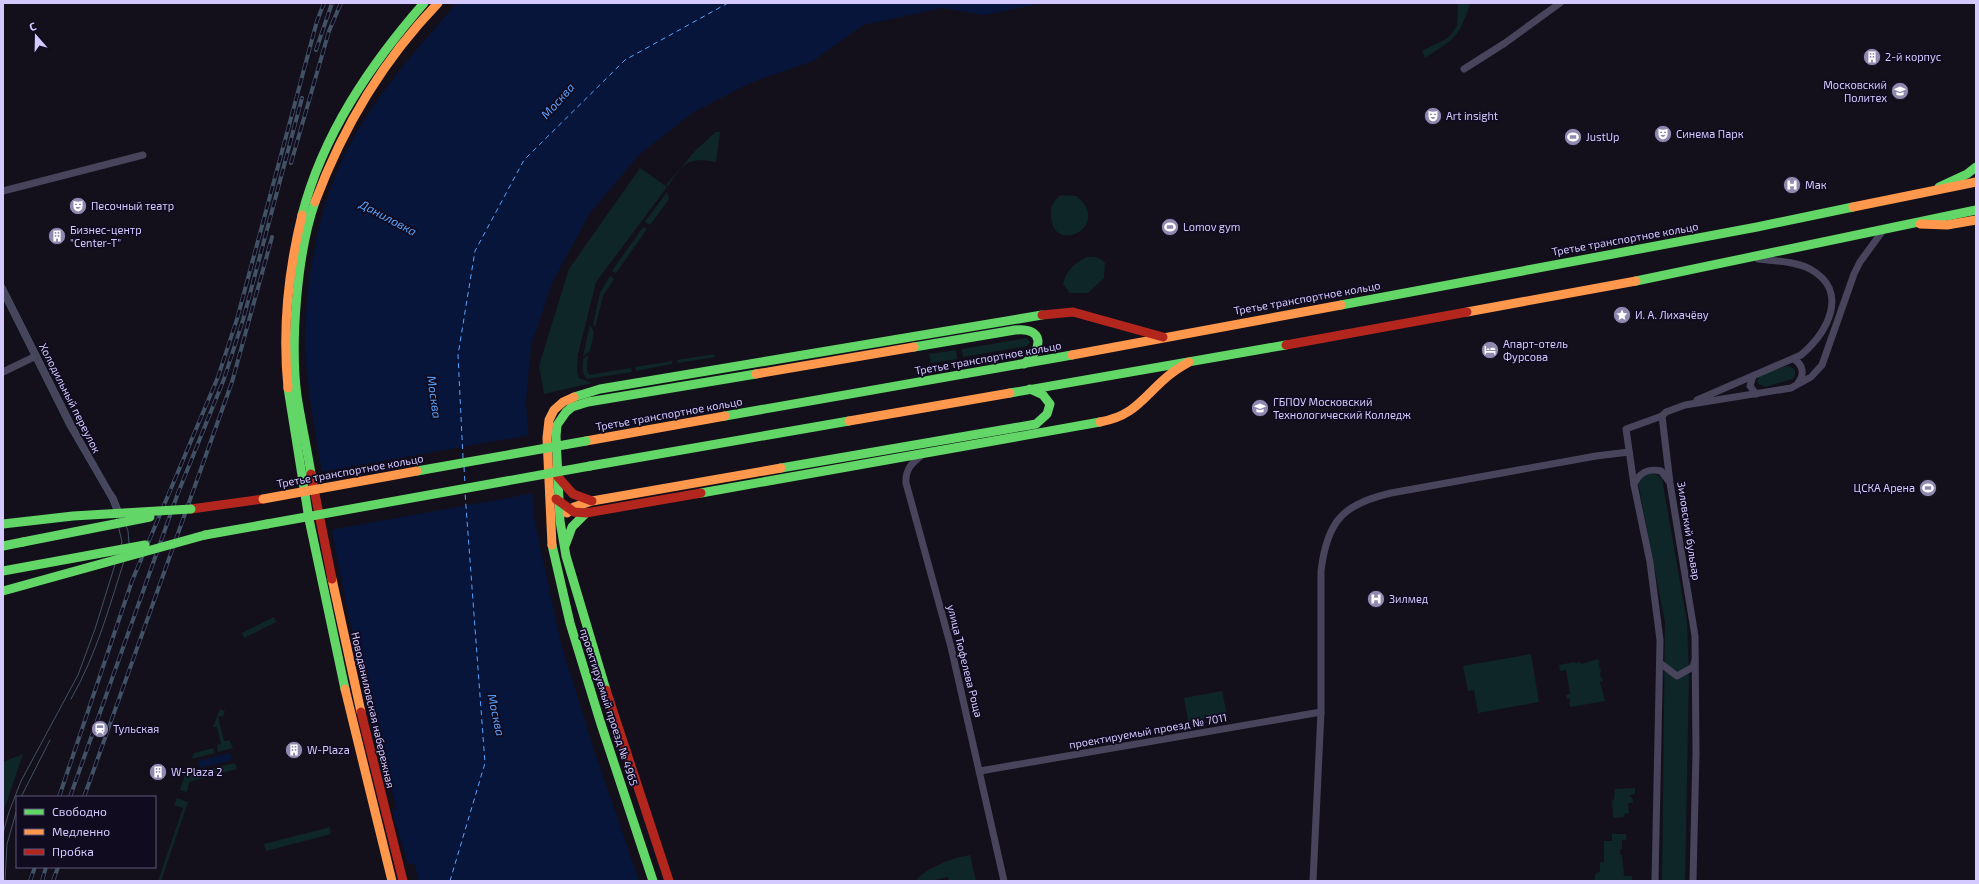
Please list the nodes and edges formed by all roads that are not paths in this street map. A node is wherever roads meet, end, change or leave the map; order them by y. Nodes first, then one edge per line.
1 (424, 3) edge
2 (438, 3) edge
3 (1560, 3) edge
4 (1464, 70) dead end
5 (143, 155) dead end
6 (1976, 167) edge
7 (1976, 182) edge
8 (3, 191) edge
9 (1932, 191) junction
10 (1976, 210) edge
11 (1976, 220) edge
12 (1906, 224) junction
13 (1884, 229) junction
14 (1746, 257) junction
15 (3, 290) edge
16 (1163, 337) junction
17 (36, 356) junction
18 (1794, 359) junction
19 (1189, 362) junction
20 (1024, 364) junction
21 (3, 372) edge
22 (1753, 376) junction
23 (1798, 383) junction
24 (1028, 389) junction
25 (1756, 394) junction
26 (1686, 405) junction
27 (1664, 414) junction
28 (1629, 452) junction
29 (923, 454) junction
30 (558, 476) junction
31 (1670, 482) junction
32 (1634, 485) junction
33 (549, 490) junction
34 (592, 501) junction
35 (559, 502) junction
36 (191, 509) junction
37 (570, 510) junction
38 (586, 513) junction
39 (120, 515) dead end
40 (560, 521) junction
41 (3, 524) edge
42 (205, 535) junction
43 (551, 537) junction
44 (3, 545) edge
45 (564, 548) junction
46 (3, 571) edge
47 (3, 591) edge
48 (1696, 654) junction
49 (1660, 663) junction
50 (1321, 712) junction
51 (980, 771) junction
52 (392, 881) edge
53 (402, 881) edge
54 (653, 881) edge
55 (669, 881) edge
56 (1004, 881) edge
57 (1312, 881) edge
58 (1655, 881) edge
59 (1693, 881) edge

1 - 52 main road, Новоданиловская набережная
2 - 53 main road, Новоданиловская набережная
3 - 4 street
5 - 8 street
6 - 9 main road
7 - 9 main road, Третье транспортное кольцо
9 - 16 main road, Третье транспортное кольцо
10 - 12 main road
11 - 12 main road
12 - 13 main road
13 - 14 main road
13 - 23 street
14 - 18 street
14 - 19 main road
15 - 17 street, Холодильный переулок
16 - 20 main road, Третье транспортное кольцо
16 - 33 main road, проектируемый проезд № 4965
17 - 21 street
17 - 39 street, Холодильный переулок
18 - 22 street
18 - 23 street
19 - 24 main road
19 - 29 main road
20 - 30 main road, проектируемый проезд № 4965
20 - 36 main road, Третье транспортное кольцо, bridge
22 - 25 street
22 - 26 street
23 - 25 street
24 - 34 main road
24 - 42 main road, bridge
25 - 26 street
26 - 27 street
27 - 28 street
27 - 31 street, Зиловский бульвар
28 - 32 street
28 - 50 street
29 - 38 main road
29 - 51 street, улица Тюфелева Роща
30 - 34 main road
30 - 35 main road, проектируемый проезд № 4965
31 - 32 street
31 - 48 street, Зиловский бульвар
32 - 49 street
33 - 35 main road
33 - 43 main road, проектируемый проезд № 4965
34 - 37 main road
35 - 37 main road
35 - 40 main road, проектируемый проезд № 4965
36 - 41 main road, bridge
36 - 44 main road, Третье транспортное кольцо, bridge
37 - 38 main road
37 - 40 main road
38 - 45 main road
40 - 43 main road
40 - 45 main road, проектируемый проезд № 4965
42 - 46 main road, bridge
42 - 47 main road, bridge
43 - 54 main road, проектируемый проезд № 4965
45 - 55 main road, проектируемый проезд № 4965
48 - 49 street
48 - 59 street, Зиловский бульвар
49 - 58 street
50 - 51 street, проектируемый проезд № 7011
50 - 57 street
51 - 56 street, улица Тюфелева Роща

